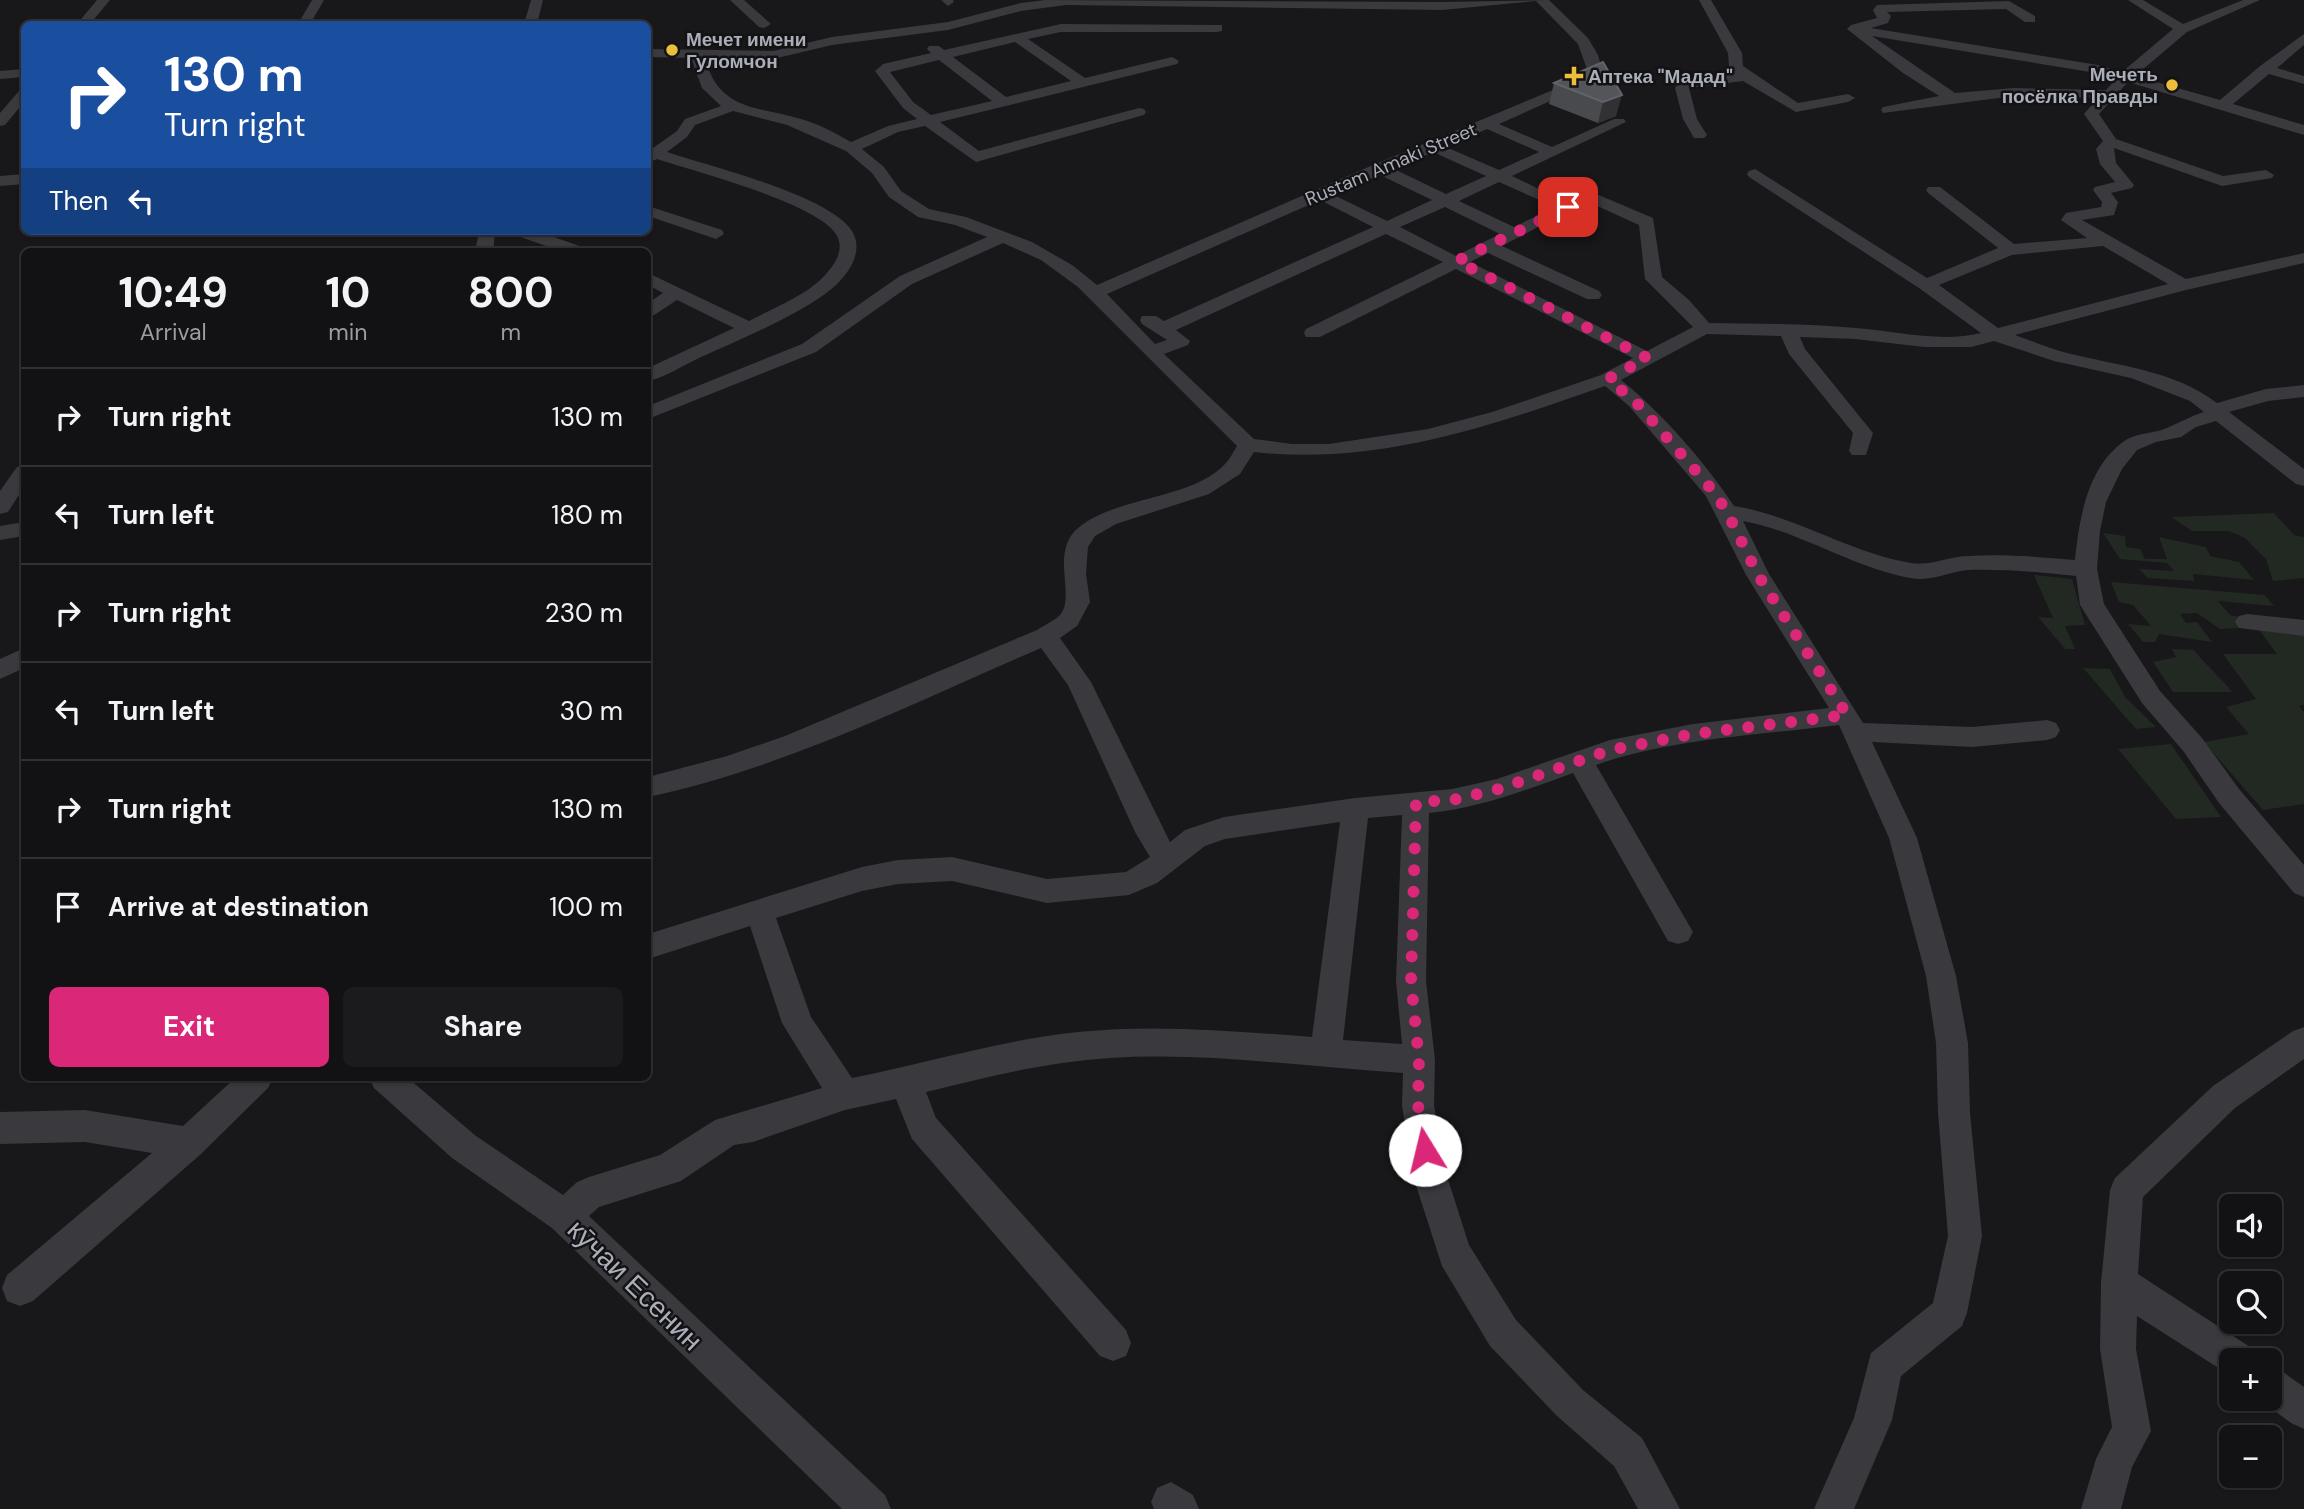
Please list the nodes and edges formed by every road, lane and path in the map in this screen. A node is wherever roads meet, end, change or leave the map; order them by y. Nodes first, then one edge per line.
1 (104, 0) edge
2 (318, 0) edge
3 (537, 0) edge
4 (736, 0) edge
5 (1531, 0) edge
6 (1542, 0) edge
7 (1705, 0) edge
8 (2134, 0) edge
9 (2254, 0) edge
10 (1333, 2) edge
11 (1414, 3) edge
12 (2030, 19) dead end
13 (86, 21) edge
14 (306, 21) edge
15 (532, 21) edge
16 (764, 24) dead end
17 (1217, 28) dead end
18 (1854, 29) junction
19 (2182, 29) junction
20 (912, 30) junction
21 (1016, 37) junction
22 (2301, 44) edge
23 (651, 53) edge
24 (697, 55) junction
25 (942, 55) junction
26 (1172, 61) dead end
27 (2265, 69) junction
28 (21, 74) edge
29 (0, 75) edge
30 (1745, 76) junction
31 (2126, 76) junction
32 (2304, 80) edge
33 (1082, 82) junction
34 (2109, 94) junction
35 (21, 98) edge
36 (1952, 98) junction
37 (1848, 99) dead end
38 (1003, 102) junction
39 (731, 107) junction
40 (2221, 107) junction
41 (1888, 110) dead end
42 (1139, 113) dead end
43 (927, 120) junction
44 (0, 122) edge
45 (1619, 122) dead end
46 (1485, 123) junction
47 (2304, 130) edge
48 (1699, 135) dead end
49 (2111, 142) junction
50 (1432, 146) junction
51 (851, 148) junction
52 (1551, 152) junction
53 (651, 153) edge
54 (651, 154) edge
55 (976, 157) junction
56 (1379, 168) junction
57 (995, 171) dead end
58 (1755, 174) dead end
59 (2266, 175) dead end
60 (1498, 176) junction
61 (21, 179) edge
62 (0, 181) edge
63 (1934, 190) dead end
64 (1320, 194) junction
65 (1588, 196) dead end
66 (1445, 201) junction
67 (651, 212) edge
68 (1386, 225) junction
69 (1512, 233) junction
70 (716, 234) dead end
71 (532, 235) edge
72 (1002, 237) junction
73 (2103, 241) junction
74 (1488, 246) junction
75 (568, 248) edge
76 (2011, 250) junction
77 (2304, 258) edge
78 (1457, 261) junction
79 (651, 280) edge
80 (1925, 284) junction
81 (2183, 285) junction
82 (1099, 290) junction
83 (676, 293) junction
84 (1593, 295) dead end
85 (651, 309) edge
86 (750, 328) junction
87 (1162, 328) junction
88 (1704, 328) junction
89 (1788, 330) junction
90 (1313, 332) dead end
91 (1996, 335) junction
92 (1152, 352) junction
93 (1647, 358) junction
94 (651, 374) edge
95 (1608, 379) junction
96 (2304, 391) edge
97 (651, 412) edge
98 (2216, 412) junction
99 (1248, 444) junction
100 (1859, 451) dead end
101 (21, 476) edge
102 (2304, 479) edge
103 (0, 507) edge
104 (1727, 512) junction
105 (21, 530) edge
106 (0, 533) edge
107 (2086, 569) junction
108 (2247, 622) dead end
109 (2304, 628) edge
110 (1046, 636) junction
111 (1851, 724) junction
112 (2047, 730) dead end
113 (1578, 760) junction
114 (651, 785) edge
115 (1416, 802) junction
116 (1355, 809) junction
117 (1166, 860) junction
118 (2304, 885) edge
119 (760, 913) junction
120 (1678, 932) dead end
121 (651, 945) edge
122 (2304, 1041) edge
123 (1326, 1054) junction
124 (1419, 1060) junction
125 (254, 1081) edge
126 (388, 1081) edge
127 (906, 1083) junction
128 (845, 1095) junction
129 (0, 1128) edge
130 (189, 1143) junction
131 (564, 1216) junction
132 (2119, 1283) junction
133 (20, 1288) dead end
134 (1113, 1343) dead end
135 (2219, 1348) edge
136 (2282, 1394) edge
137 (2304, 1410) edge
138 (871, 1509) edge
139 (1660, 1509) edge
140 (1834, 1509) edge
141 (2101, 1509) edge

1 - 13 street
2 - 14 street
3 - 15 street
4 - 16 street
5 - 11 street
6 - 46 street, Rustam Amaki Street
7 - 30 street
8 - 19 street
9 - 19 street
10 - 11 street
10 - 20 street
12 - 18 street
17 - 21 street
18 - 31 street
18 - 36 street
19 - 31 street
20 - 24 street
20 - 25 street
21 - 25 street
21 - 33 street
22 - 27 street
23 - 24 street
24 - 39 street
25 - 38 street
25 - 43 street
26 - 33 street
27 - 32 street
27 - 40 street
28 - 29 street
30 - 37 street
30 - 48 street
31 - 34 street
31 - 40 street
33 - 38 street
34 - 36 street
34 - 49 street
35 - 44 street
36 - 41 street
38 - 43 street
39 - 51 street
39 - 53 street
40 - 47 street
42 - 55 street
43 - 51 street
43 - 55 street
45 - 52 street
46 - 50 street, Rustam Amaki Street
46 - 52 street
49 - 59 street
49 - 73 street
50 - 56 street, Rustam Amaki Street
50 - 60 street
51 - 72 street
52 - 60 street
54 - 86 street
55 - 57 street
56 - 64 street, Rustam Amaki Street
56 - 66 street
58 - 80 street
60 - 66 street
60 - 69 street
61 - 62 street
63 - 76 street
64 - 68 street
64 - 82 street, Rustam Amaki Street
65 - 88 street
66 - 68 street
66 - 69 street
67 - 70 street
68 - 78 street
68 - 87 street
69 - 74 street
71 - 75 street
72 - 82 street
72 - 97 street
73 - 76 street
73 - 81 street
74 - 78 street
74 - 84 street
76 - 80 street
77 - 81 street
78 - 90 street
78 - 93 street
79 - 83 street
80 - 91 street
81 - 91 street
82 - 87 street
82 - 92 street
83 - 85 street
83 - 86 street
86 - 94 street
87 - 92 street
88 - 89 street
88 - 93 street
89 - 91 street
89 - 100 street
91 - 98 street
92 - 99 street
93 - 95 street
95 - 99 street
95 - 104 street
96 - 98 street
98 - 102 street
98 - 107 street
99 - 110 street
101 - 103 street
104 - 107 street
104 - 111 street
105 - 106 street
107 - 118 street
108 - 109 street
110 - 114 street
110 - 117 street
111 - 112 street
111 - 113 street
111 - 140 street
113 - 115 street
113 - 120 street
115 - 116 street
115 - 124 street
116 - 117 street
116 - 123 street
117 - 119 street
119 - 121 street
119 - 128 street
122 - 132 street
123 - 124 street
123 - 127 street
124 - 139 street
125 - 130 street
126 - 131 street, кӯчаи Есенин
127 - 128 street
127 - 134 street
128 - 131 street
129 - 130 street
130 - 133 street
131 - 138 street, кӯчаи Есенин
132 - 135 street
132 - 141 street
136 - 137 street

